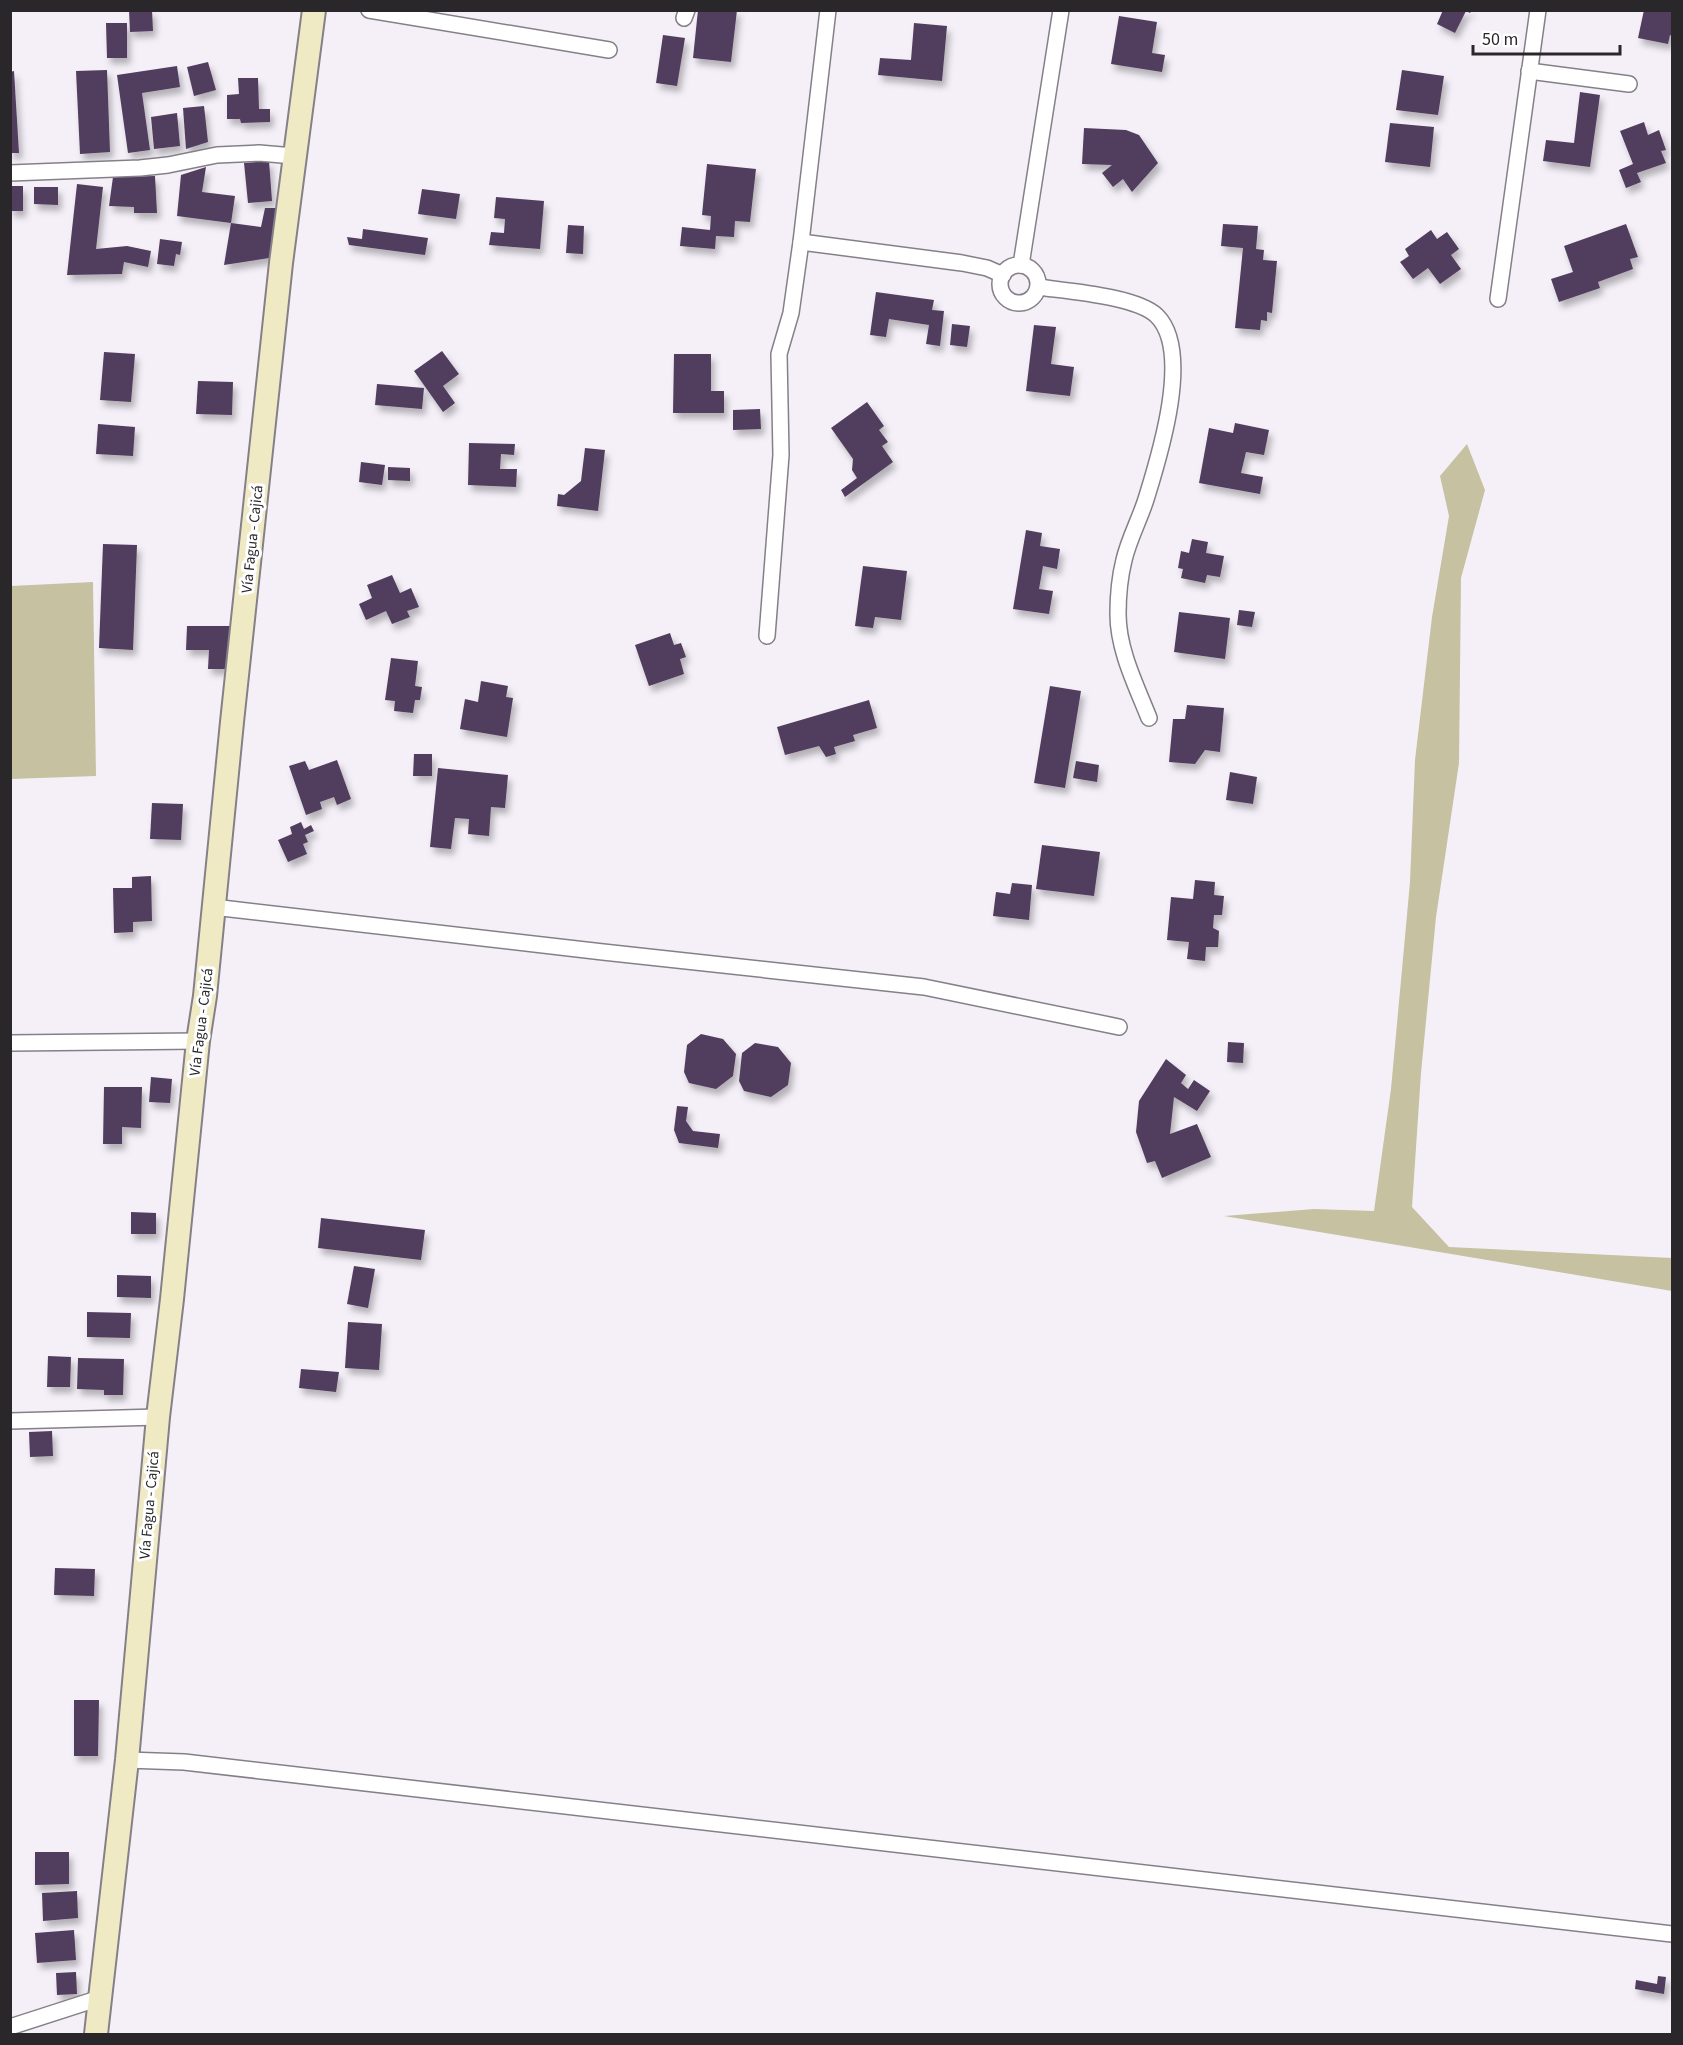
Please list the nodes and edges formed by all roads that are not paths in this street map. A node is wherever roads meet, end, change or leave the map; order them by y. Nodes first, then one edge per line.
1 (314, 10) edge
2 (369, 10) edge
3 (828, 10) edge
4 (1060, 10) edge
5 (1538, 10) edge
6 (443, 16) edge
7 (609, 50) dead end
8 (1530, 71) junction
9 (1629, 84) dead end
10 (294, 156) junction
11 (10, 173) edge
12 (801, 243) junction
13 (1021, 265) junction
14 (1003, 275) junction
15 (1038, 287) junction
16 (1498, 299) dead end
17 (767, 636) dead end
18 (1149, 718) dead end
19 (213, 907) junction
20 (1119, 1028) dead end
21 (198, 1041) junction
22 (10, 1042) edge
23 (158, 1417) junction
24 (10, 1421) edge
25 (127, 1760) junction
26 (1672, 1934) edge
27 (100, 1998) junction
28 (10, 2027) edge
29 (96, 2034) edge

1 - 10 street, Vía Fagua - Cajicá
2 - 6 street
3 - 12 street
4 - 13 street
5 - 8 street
6 - 7 street
8 - 9 street
8 - 16 street
10 - 11 street
10 - 19 street, Vía Fagua - Cajicá
12 - 14 street
12 - 17 street
13 - 14 street
13 - 15 street
14 - 15 street
15 - 18 street
19 - 20 street
19 - 21 street, Vía Fagua - Cajicá
21 - 22 street
21 - 23 street, Vía Fagua - Cajicá
23 - 24 street
23 - 25 street, Vía Fagua - Cajicá
25 - 26 street
25 - 27 street, Vía Fagua - Cajicá
27 - 28 street
27 - 29 street, Vía Fagua - Cajicá

